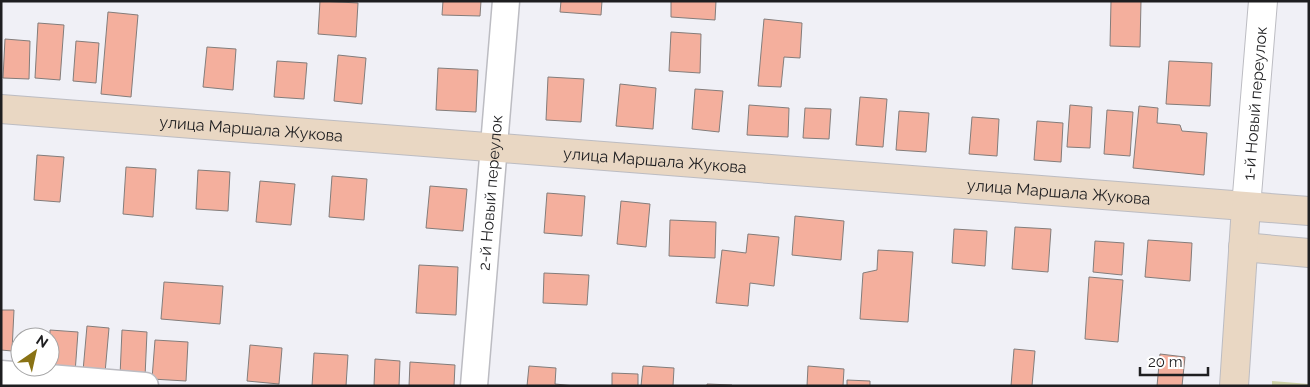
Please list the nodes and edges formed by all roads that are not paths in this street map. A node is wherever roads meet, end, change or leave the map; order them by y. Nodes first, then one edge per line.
1 (506, 1) edge
2 (1263, 1) edge
3 (1, 109) edge
4 (494, 148) junction
5 (1246, 207) junction
6 (1309, 211) edge
7 (1243, 247) junction
8 (1309, 253) edge
9 (11, 378) edge
10 (145, 386) edge
11 (474, 386) edge
12 (1234, 386) edge

1 - 4 street, 2-й Новый переулок
2 - 5 street, 1-й Новый переулок
3 - 4 main road, улица Маршала Жукова
4 - 5 main road, улица Маршала Жукова
4 - 11 street, 2-й Новый переулок
5 - 6 main road, улица Маршала Жукова
5 - 7 main road
7 - 8 main road
7 - 12 main road
9 - 10 street

